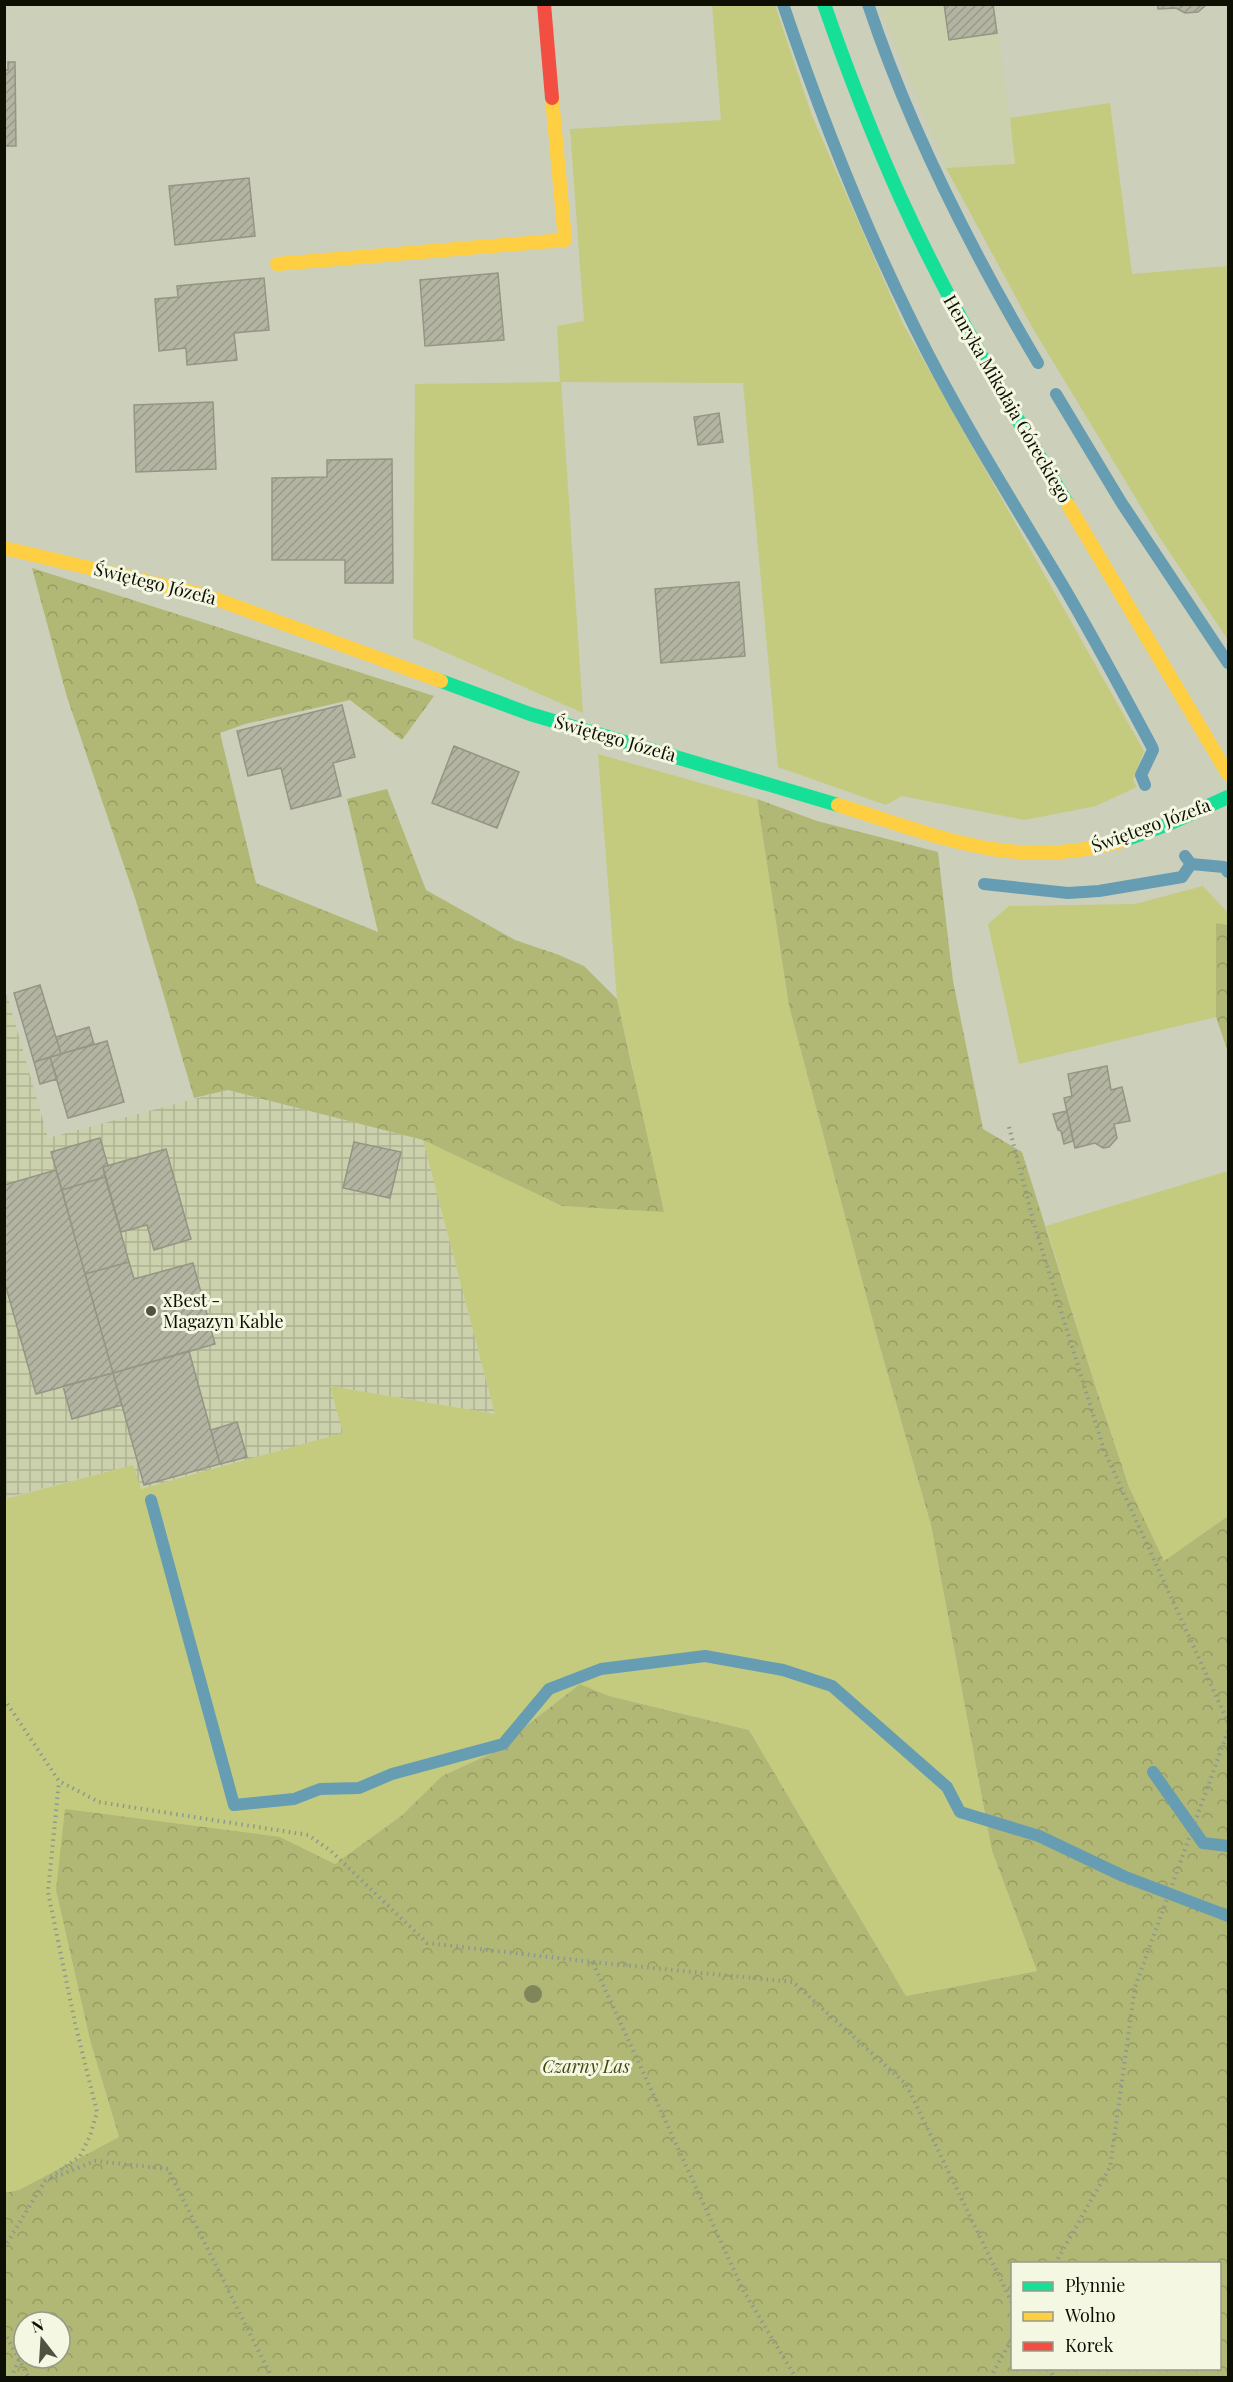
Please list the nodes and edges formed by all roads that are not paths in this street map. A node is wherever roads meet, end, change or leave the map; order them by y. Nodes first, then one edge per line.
1 (544, 4) edge
2 (824, 4) edge
3 (277, 264) dead end
4 (4, 548) edge
5 (1228, 774) edge
6 (1228, 797) edge

1 - 3 street
2 - 5 street, Henryka Mikołaja Góreckiego
4 - 6 street, Świętego Józefa

